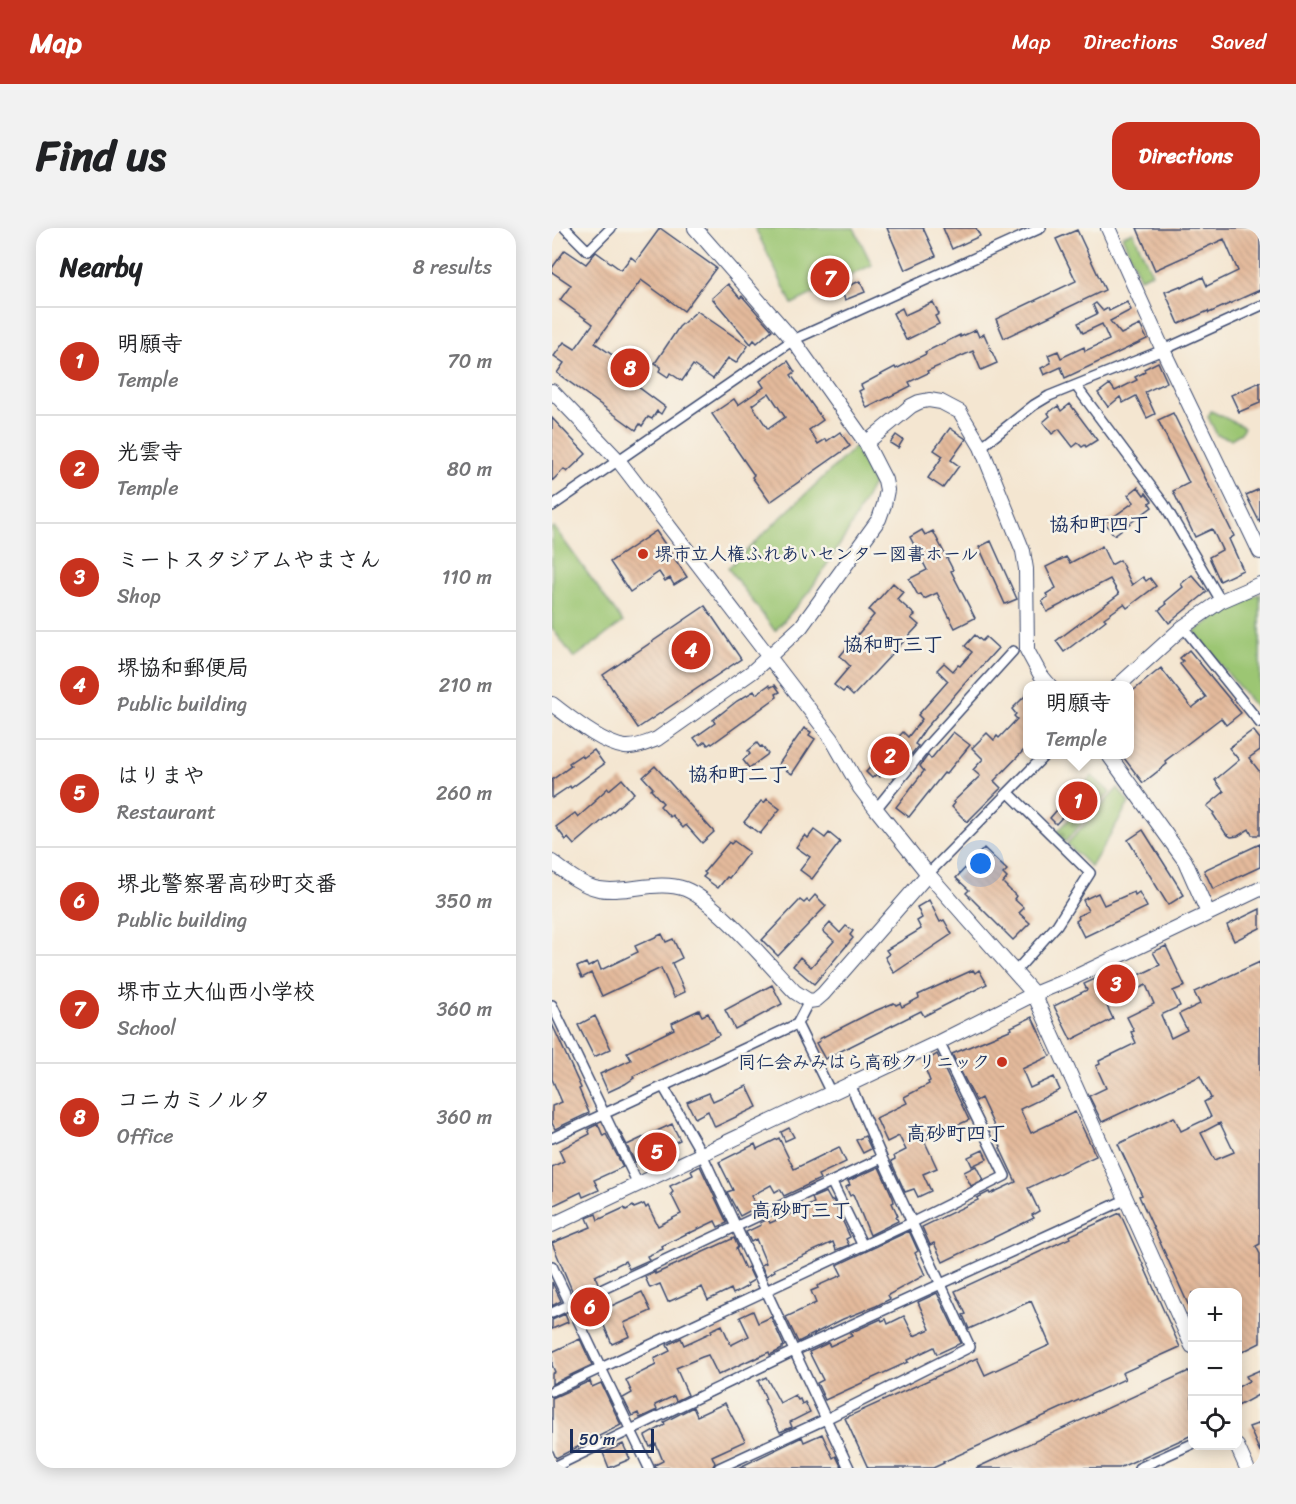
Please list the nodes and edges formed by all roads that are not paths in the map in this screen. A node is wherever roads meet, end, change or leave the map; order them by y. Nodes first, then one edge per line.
1 (565, 228) edge
2 (611, 228) edge
3 (695, 228) edge
4 (1041, 228) edge
5 (1108, 228) edge
6 (1260, 306) edge
7 (793, 340) junction
8 (1163, 350) junction
9 (1076, 386) junction
10 (552, 391) edge
11 (866, 443) junction
12 (981, 447) junction
13 (618, 460) junction
14 (552, 506) edge
15 (1260, 552) edge
16 (1260, 584) edge
17 (1221, 601) junction
18 (1183, 627) junction
19 (1013, 651) dead end
20 (769, 657) junction
21 (1046, 681) edge
22 (1124, 681) edge
23 (552, 704) edge
24 (1260, 723) edge
25 (1041, 759) edge
26 (1112, 759) edge
27 (1009, 794) junction
28 (876, 809) junction
29 (552, 862) edge
30 (928, 874) junction
31 (1260, 889) edge
32 (1208, 913) junction
33 (1014, 972) junction
34 (1034, 994) junction
35 (809, 1001) junction
36 (552, 1005) edge
37 (797, 1024) junction
38 (939, 1042) junction
39 (850, 1084) junction
40 (663, 1086) junction
41 (831, 1093) junction
42 (603, 1114) junction
43 (552, 1138) edge
44 (702, 1154) junction
45 (882, 1158) junction
46 (832, 1183) junction
47 (638, 1184) junction
48 (1127, 1199) junction
49 (914, 1222) junction
50 (552, 1225) edge
51 (735, 1227) junction
52 (862, 1246) junction
53 (552, 1266) edge
54 (941, 1283) junction
55 (766, 1291) junction
56 (570, 1305) junction
57 (552, 1313) edge
58 (1190, 1342) edge
59 (794, 1351) junction
60 (601, 1368) junction
61 (552, 1391) edge
62 (826, 1419) junction
63 (631, 1431) junction
64 (1188, 1446) edge
65 (1239, 1450) edge
66 (552, 1468) edge
67 (649, 1468) edge
68 (719, 1468) edge
69 (849, 1468) edge
70 (1139, 1468) edge
71 (1247, 1468) edge

1 - 2 street
3 - 7 street
4 - 7 street
5 - 8 street
6 - 8 street
7 - 11 street
7 - 13 street
8 - 9 street
8 - 15 street
9 - 12 street
9 - 17 street
10 - 13 street
11 - 12 street
11 - 20 street
12 - 21 street
13 - 14 street
13 - 20 street
16 - 17 street
17 - 18 street
18 - 22 street
18 - 24 street
19 - 28 street
20 - 23 street
20 - 28 street
25 - 27 street
26 - 32 street
27 - 30 street
27 - 33 street
28 - 30 street
29 - 35 street
30 - 33 street
30 - 35 street
31 - 32 street
32 - 34 street
33 - 34 street
34 - 38 street
34 - 48 street
35 - 37 street
36 - 42 street
37 - 40 street
37 - 41 street
38 - 39 street
38 - 49 street
39 - 41 street
39 - 45 street
40 - 42 street
40 - 44 street
41 - 44 street
42 - 43 street
42 - 47 street
44 - 47 street
44 - 51 street
45 - 46 street
45 - 49 street
46 - 51 street
46 - 52 street
47 - 50 street
48 - 54 street
48 - 58 street
49 - 52 street
49 - 54 street
51 - 55 street
51 - 56 street
52 - 55 street
53 - 56 street
54 - 59 street
54 - 62 street
55 - 59 street
55 - 60 street
56 - 57 street
56 - 60 street
59 - 62 street
59 - 63 street
60 - 61 street
60 - 63 street
62 - 68 street
62 - 69 street
63 - 66 street
63 - 67 street
64 - 70 street
65 - 71 street

